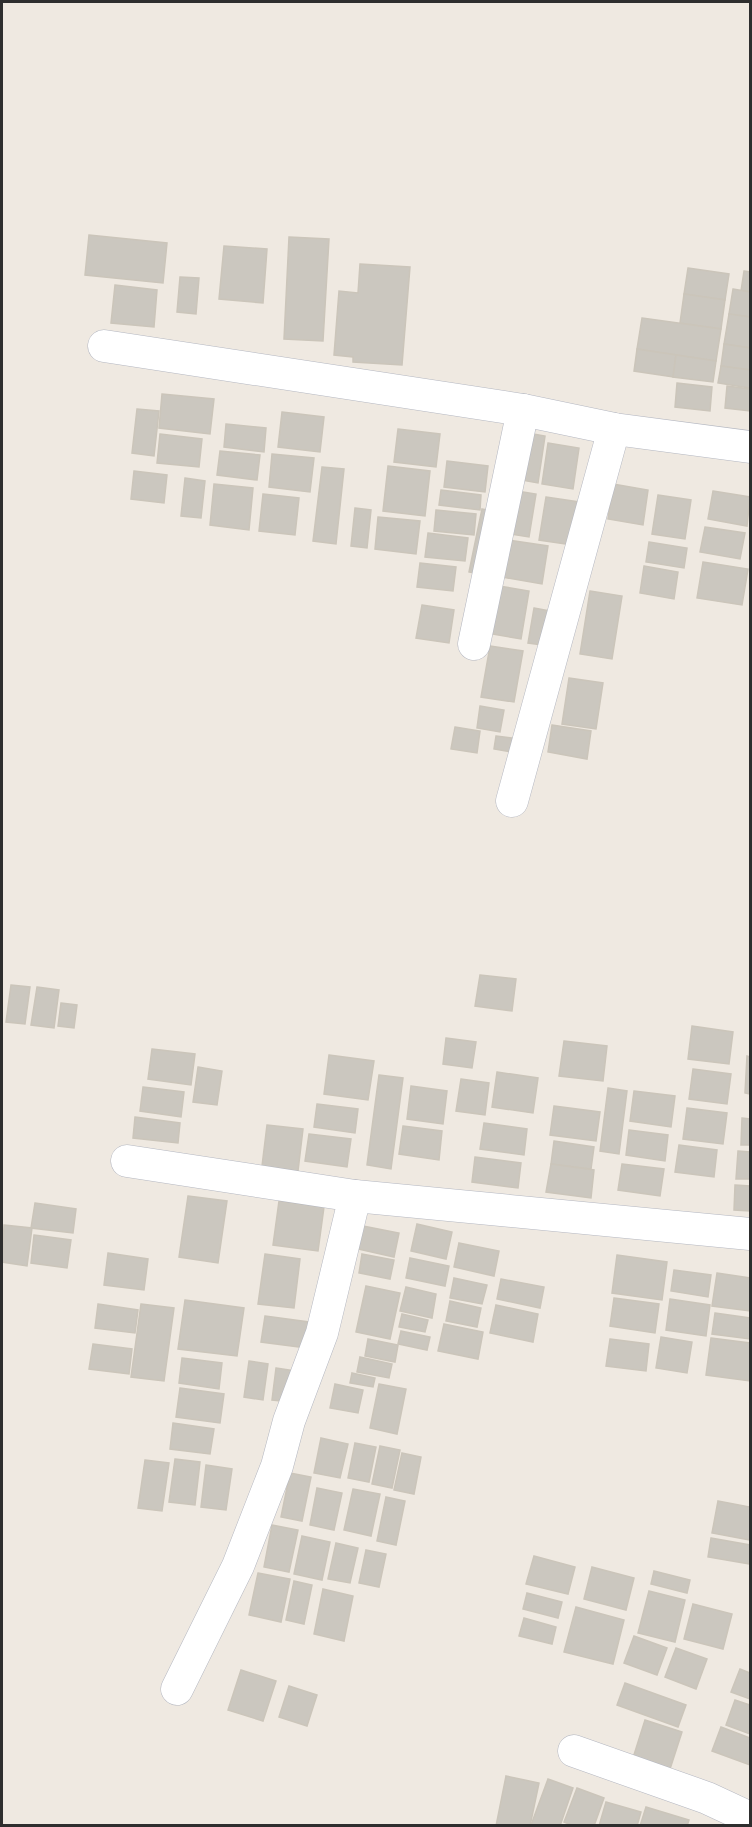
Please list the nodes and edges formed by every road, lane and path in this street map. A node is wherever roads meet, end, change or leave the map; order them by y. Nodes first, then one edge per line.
1 (104, 346) dead end
2 (523, 410) junction
3 (614, 429) junction
4 (750, 447) edge
5 (474, 644) dead end
6 (512, 801) dead end
7 (128, 1161) dead end
8 (355, 1196) junction
9 (750, 1234) edge
10 (177, 1689) dead end
11 (574, 1751) dead end
12 (750, 1818) edge

1 - 2 street
2 - 3 street
2 - 5 street
3 - 4 street
3 - 6 street
7 - 8 street
8 - 9 street
8 - 10 street
11 - 12 street

